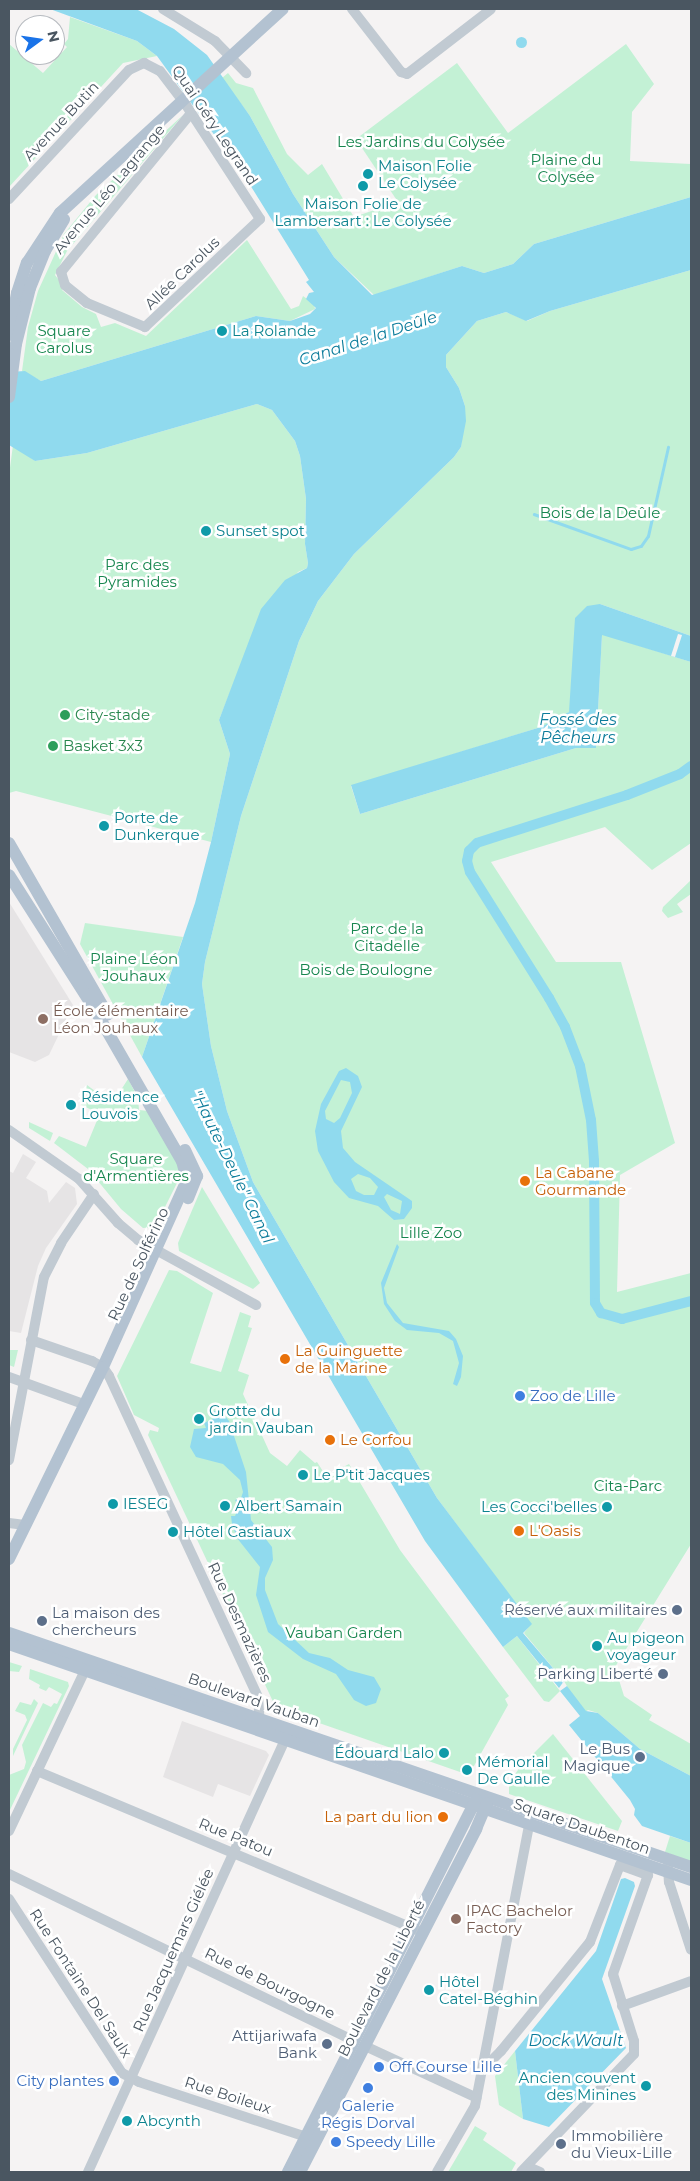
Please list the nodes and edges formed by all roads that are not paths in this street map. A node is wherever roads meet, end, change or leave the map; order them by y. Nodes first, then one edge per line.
1 (163, 9) edge
2 (282, 9) edge
3 (352, 9) edge
4 (491, 9) edge
5 (136, 65) joint
6 (246, 73) dead end
7 (191, 113) junction
8 (9, 199) edge
9 (260, 218) joint
10 (90, 305) joint
11 (14, 309) edge
12 (13, 340) edge
13 (9, 397) edge
14 (9, 843) edge
15 (9, 875) edge
16 (9, 1130) edge
17 (192, 1173) junction
18 (94, 1194) junction
19 (159, 1252) junction
20 (256, 1305) dead end
21 (31, 1340) junction
22 (103, 1367) junction
23 (9, 1377) edge
24 (22, 1382) junction
25 (83, 1404) junction
26 (9, 1460) edge
27 (9, 1523) edge
28 (25, 1525) junction
29 (9, 1559) edge
30 (9, 1633) edge
31 (9, 1644) edge
32 (85, 1670) junction
33 (260, 1725) junction
34 (285, 1739) junction
35 (37, 1771) junction
36 (488, 1798) junction
37 (471, 1805) junction
38 (484, 1810) junction
39 (529, 1825) junction
40 (9, 1831) edge
41 (234, 1852) junction
42 (664, 1857) junction
43 (691, 1866) edge
44 (9, 1874) edge
45 (669, 1874) junction
46 (691, 1880) edge
47 (9, 1899) edge
48 (418, 1930) junction
49 (691, 1950) edge
50 (186, 1959) junction
51 (691, 1981) edge
52 (622, 2006) junction
53 (360, 2043) junction
54 (484, 2068) junction
55 (132, 2079) junction
56 (477, 2098) junction
57 (312, 2138) junction
58 (88, 2172) edge
59 (288, 2172) edge
60 (300, 2172) edge
61 (437, 2172) edge
62 (521, 2172) edge
63 (540, 2172) edge

1 - 6 street
2 - 11 main road
3 - 4 street
5 - 7 street, Quai Géry Legrand
5 - 8 street, Avenue Butin
7 - 9 street, Quai Géry Legrand
7 - 10 street, Avenue Léo Lagrange
9 - 10 street, Allée Carolus
11 - 12 main road
12 - 13 main road
14 - 17 main road
15 - 17 main road
16 - 18 street
17 - 19 main road, Rue de Solférino
18 - 19 street
18 - 21 street
19 - 20 street
19 - 22 main road, Rue de Solférino
21 - 22 street
21 - 24 street
22 - 25 main road, Rue de Solférino
22 - 33 street, Rue Desmazières
23 - 24 street
24 - 25 street
24 - 26 street
25 - 28 main road, Rue de Solférino
27 - 28 street
28 - 29 main road, Rue de Solférino
30 - 33 main road, Boulevard Vauban
31 - 32 main road, Boulevard Vauban
32 - 33 main road, Boulevard Vauban
32 - 35 street
33 - 34 main road, Boulevard Vauban
33 - 36 main road, Boulevard Vauban
34 - 37 main road, Boulevard Vauban
34 - 41 street, Rue Jacquemars Giélée
35 - 40 street
35 - 41 street, Rue Patou
36 - 37 main road
36 - 38 main road, Boulevard de la Liberté
36 - 42 main road, Square Daubenton
37 - 38 main road, Boulevard Vauban
37 - 48 main road, Boulevard de la Liberté
38 - 39 main road, Square Daubenton
38 - 48 main road, Boulevard de la Liberté
39 - 45 main road, Square Daubenton
39 - 54 street
41 - 48 street, Rue Patou
41 - 50 street, Rue Jacquemars Giélée
42 - 43 main road
42 - 45 street, Square Daubenton
44 - 50 street, Rue de Bourgogne
45 - 46 main road
45 - 49 street
47 - 55 street, Rue Fontaine Del Saulx
48 - 53 main road, Boulevard de la Liberté
50 - 53 street, Rue de Bourgogne
50 - 55 street, Rue Jacquemars Giélée
51 - 52 street
52 - 54 street
52 - 62 street
53 - 56 street, Rue de Bourgogne
53 - 57 main road, Boulevard de la Liberté
54 - 56 street
55 - 57 street, Rue Boileux
55 - 58 street, Rue Jacquemars Giélée
56 - 61 street
57 - 59 main road, Boulevard de la Liberté
57 - 60 main road, Boulevard de la Liberté
62 - 63 street

